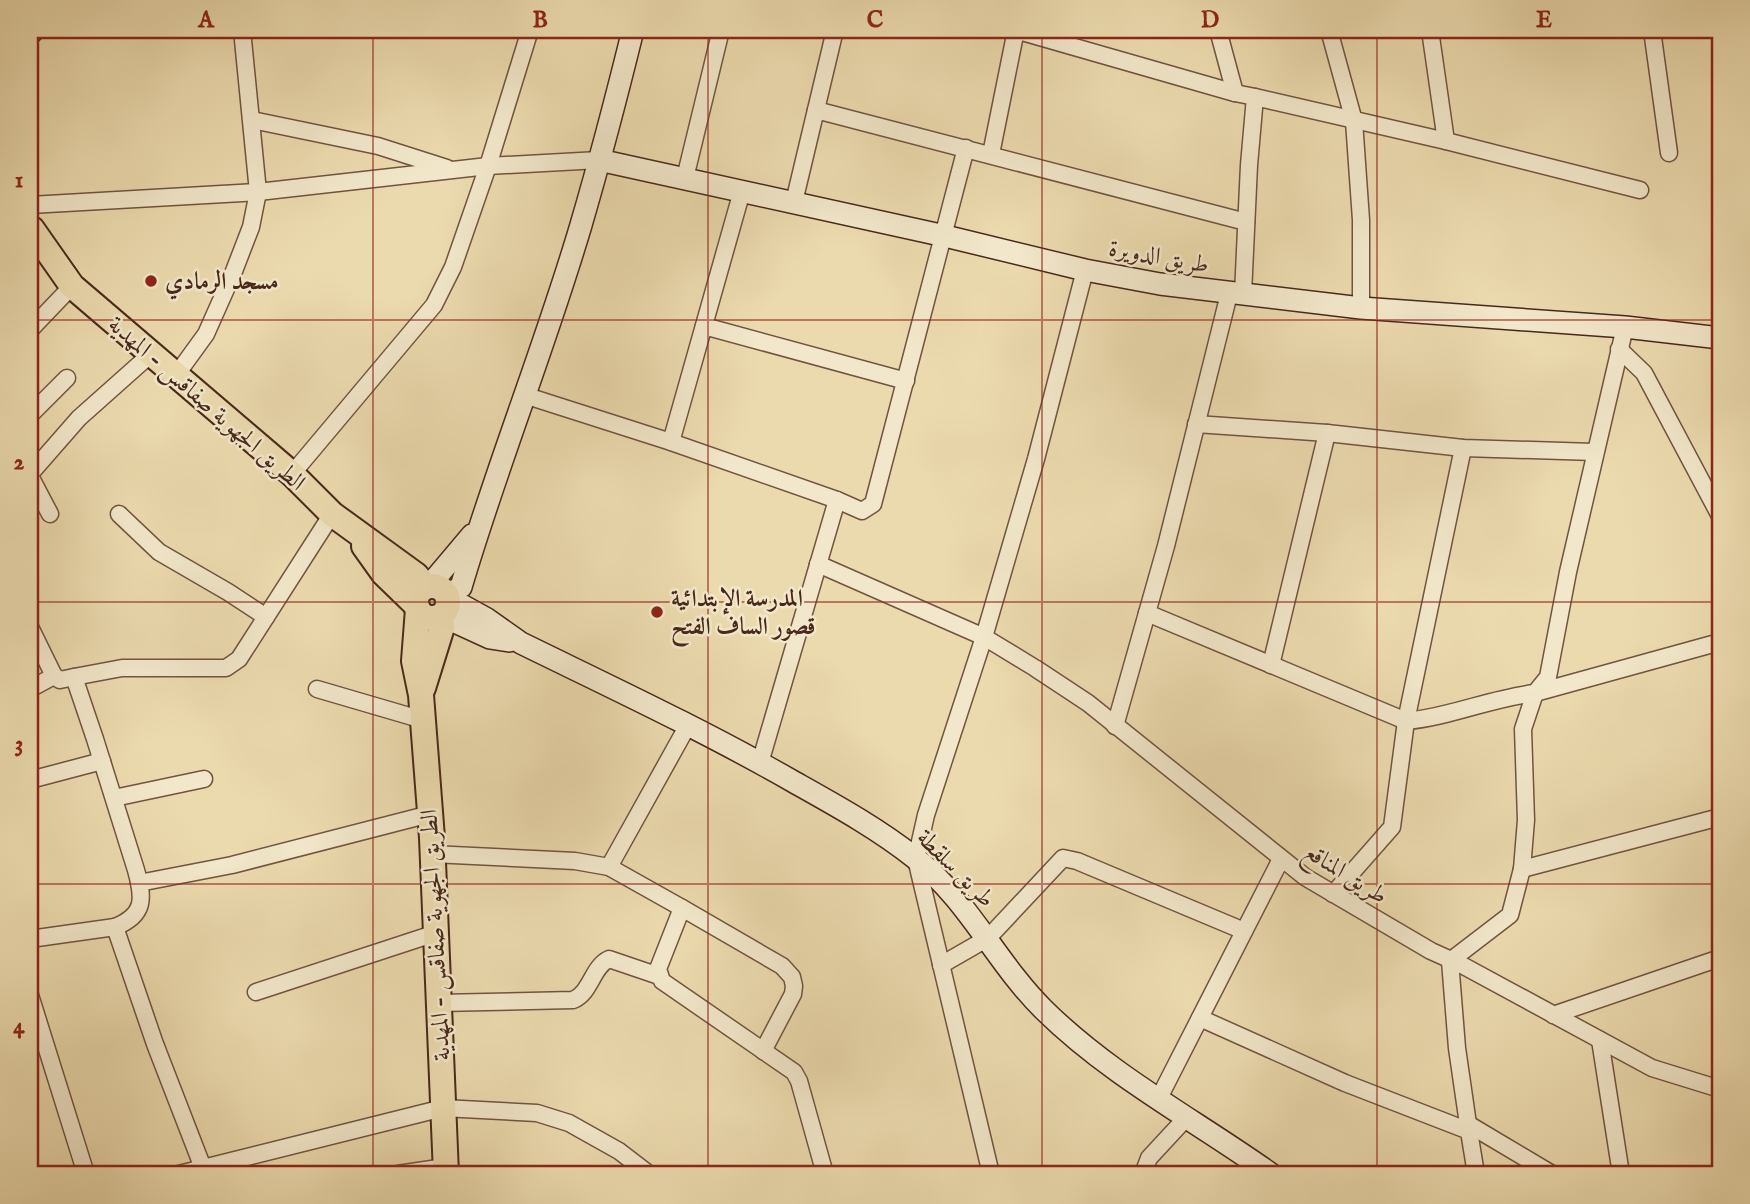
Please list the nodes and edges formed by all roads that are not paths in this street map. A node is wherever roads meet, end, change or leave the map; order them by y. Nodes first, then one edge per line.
1 (242, 30) edge
2 (528, 30) edge
3 (633, 30) edge
4 (721, 30) edge
5 (835, 30) edge
6 (1015, 30) edge
7 (1218, 30) edge
8 (1329, 30) edge
9 (1430, 30) edge
10 (1437, 30) edge
11 (1652, 30) edge
12 (1235, 93) junction
13 (1255, 97) junction
14 (816, 110) junction
15 (253, 120) junction
16 (1354, 121) junction
17 (1446, 141) junction
18 (966, 148) junction
19 (1669, 153) dead end
20 (991, 154) junction
21 (599, 160) junction
22 (488, 166) junction
23 (452, 170) junction
24 (685, 178) junction
25 (1640, 190) dead end
26 (742, 191) junction
27 (258, 192) junction
28 (794, 202) junction
29 (1246, 222) junction
30 (30, 223) edge
31 (945, 236) junction
32 (30, 257) edge
33 (1085, 270) junction
34 (67, 280) junction
35 (1236, 294) junction
36 (1361, 308) junction
37 (704, 326) junction
38 (1625, 327) junction
39 (30, 330) edge
40 (1720, 338) edge
41 (1619, 349) junction
42 (152, 353) junction
43 (177, 374) junction
44 (67, 378) dead end
45 (906, 381) junction
46 (524, 395) junction
47 (30, 415) edge
48 (1196, 424) junction
49 (1327, 433) junction
50 (671, 442) junction
51 (1463, 448) junction
52 (1594, 452) junction
53 (292, 474) junction
54 (30, 475) edge
55 (837, 500) junction
56 (50, 514) dead end
57 (119, 514) dead end
58 (332, 514) junction
59 (1720, 516) edge
60 (818, 564) junction
61 (433, 602) junction
62 (1147, 613) junction
63 (266, 617) junction
64 (30, 627) edge
65 (984, 637) junction
66 (1720, 642) edge
67 (1271, 665) junction
68 (54, 676) junction
69 (74, 677) junction
70 (30, 689) edge
71 (317, 689) dead end
72 (1535, 693) junction
73 (422, 720) junction
74 (1406, 721) junction
75 (688, 725) junction
76 (1115, 726) junction
77 (103, 761) junction
78 (760, 763) junction
79 (204, 779) dead end
80 (30, 780) edge
81 (114, 798) junction
82 (430, 814) junction
83 (1720, 817) edge
84 (432, 854) junction
85 (916, 859) junction
86 (1281, 859) junction
87 (609, 867) junction
88 (1522, 869) junction
89 (139, 883) junction
90 (1333, 894) junction
91 (682, 908) junction
92 (115, 927) junction
93 (1244, 931) junction
94 (436, 933) junction
95 (988, 937) junction
96 (30, 939) edge
97 (1720, 958) edge
98 (1450, 961) junction
99 (942, 965) junction
100 (659, 976) junction
101 (256, 992) dead end
102 (30, 995) edge
103 (439, 1003) junction
104 (1553, 1015) junction
105 (1200, 1018) junction
106 (1600, 1040) junction
107 (764, 1051) junction
108 (1720, 1088) edge
109 (1158, 1100) junction
110 (443, 1108) junction
111 (1187, 1117) junction
112 (1469, 1128) junction
113 (203, 1168) junction
114 (446, 1170) edge
115 (86, 1174) edge
116 (179, 1174) edge
117 (398, 1174) edge
118 (649, 1174) edge
119 (825, 1174) edge
120 (991, 1174) edge
121 (1143, 1174) edge
122 (1270, 1174) edge
123 (1476, 1174) edge
124 (1552, 1174) edge
125 (1621, 1174) edge

1 - 15 street
2 - 22 street
3 - 21 street
4 - 24 street
5 - 14 street
6 - 12 street
6 - 20 street
7 - 12 street
8 - 16 street
9 - 10 street
9 - 17 street
11 - 19 street
12 - 13 street
13 - 16 street
13 - 29 street
14 - 18 street
14 - 28 street
15 - 23 street
15 - 27 street
16 - 17 street
16 - 36 street
17 - 25 street
18 - 20 street
18 - 31 street
20 - 29 street
21 - 22 street
21 - 24 street, طريق الدويرة
21 - 46 street
22 - 23 street
22 - 53 street
23 - 27 street
24 - 26 street, طريق الدويرة
26 - 28 street, طريق الدويرة
26 - 37 street
27 - 30 street
27 - 43 street
28 - 31 street, طريق الدويرة
29 - 35 street
30 - 34 main road, الطريق الجهوية صفاقس - المهدية
31 - 33 street, طريق الدويرة
31 - 45 street
32 - 34 main road, الطريق الجهوية صفاقس - المهدية
33 - 35 street, طريق الدويرة
33 - 65 street
34 - 39 street
34 - 42 main road, الطريق الجهوية صفاقس - المهدية
35 - 36 street, طريق الدويرة
35 - 48 street
36 - 38 street, طريق الدويرة
37 - 45 street
37 - 50 street
38 - 40 street, طريق الدويرة
38 - 41 street
41 - 52 street
41 - 59 street
42 - 43 main road, الطريق الجهوية صفاقس - المهدية
42 - 54 street
43 - 53 main road, الطريق الجهوية صفاقس - المهدية
44 - 47 street
45 - 55 street
46 - 50 street
46 - 61 street
48 - 49 street
48 - 62 street
49 - 51 street
49 - 67 street
50 - 55 street
51 - 52 street
51 - 74 street
52 - 72 street
53 - 58 main road, الطريق الجهوية صفاقس - المهدية
54 - 56 street
55 - 60 street
57 - 63 street
58 - 61 main road, الطريق الجهوية صفاقس - المهدية
58 - 63 street
60 - 65 street, طريق المناقع
60 - 78 street
61 - 73 main road, الطريق الجهوية صفاقس - المهدية
61 - 75 street, طريق سلقطة
62 - 67 street
62 - 76 street
63 - 69 street
64 - 68 street
65 - 76 street, طريق المناقع
65 - 85 street
66 - 72 street
67 - 74 street
68 - 69 street
68 - 70 street
69 - 77 street
71 - 73 street
72 - 74 street
72 - 88 street
73 - 82 main road, الطريق الجهوية صفاقس - المهدية
74 - 90 street
75 - 78 street, طريق سلقطة
75 - 87 street
76 - 86 street, طريق المناقع
77 - 80 street
77 - 81 street
78 - 85 street, طريق سلقطة
79 - 81 street
81 - 89 street
82 - 84 main road, الطريق الجهوية صفاقس - المهدية
82 - 89 street
83 - 88 street
84 - 87 street
84 - 94 main road, الطريق الجهوية صفاقس - المهدية
85 - 95 street, طريق سلقطة
85 - 99 street
86 - 90 street, طريق المناقع
86 - 93 street
87 - 91 street
88 - 98 street
89 - 92 street
90 - 98 street, طريق المناقع
91 - 100 street
91 - 107 street
92 - 96 street
92 - 113 street
93 - 95 street
93 - 105 street
94 - 101 street
94 - 103 main road, الطريق الجهوية صفاقس - المهدية
95 - 99 street
95 - 109 street, طريق سلقطة
97 - 104 street
98 - 104 street, طريق المناقع
98 - 112 street
99 - 120 street
100 - 103 street
100 - 107 street
102 - 115 street
103 - 110 main road, الطريق الجهوية صفاقس - المهدية
104 - 106 street, طريق المناقع
105 - 109 street
105 - 112 street
106 - 108 street, طريق المناقع
106 - 125 street
107 - 119 street
109 - 111 street, طريق سلقطة
110 - 113 street
110 - 114 main road, الطريق الجهوية صفاقس - المهدية
110 - 118 street
111 - 121 street
111 - 122 street, طريق سلقطة
112 - 123 street
112 - 124 street
113 - 116 street
114 - 117 street

